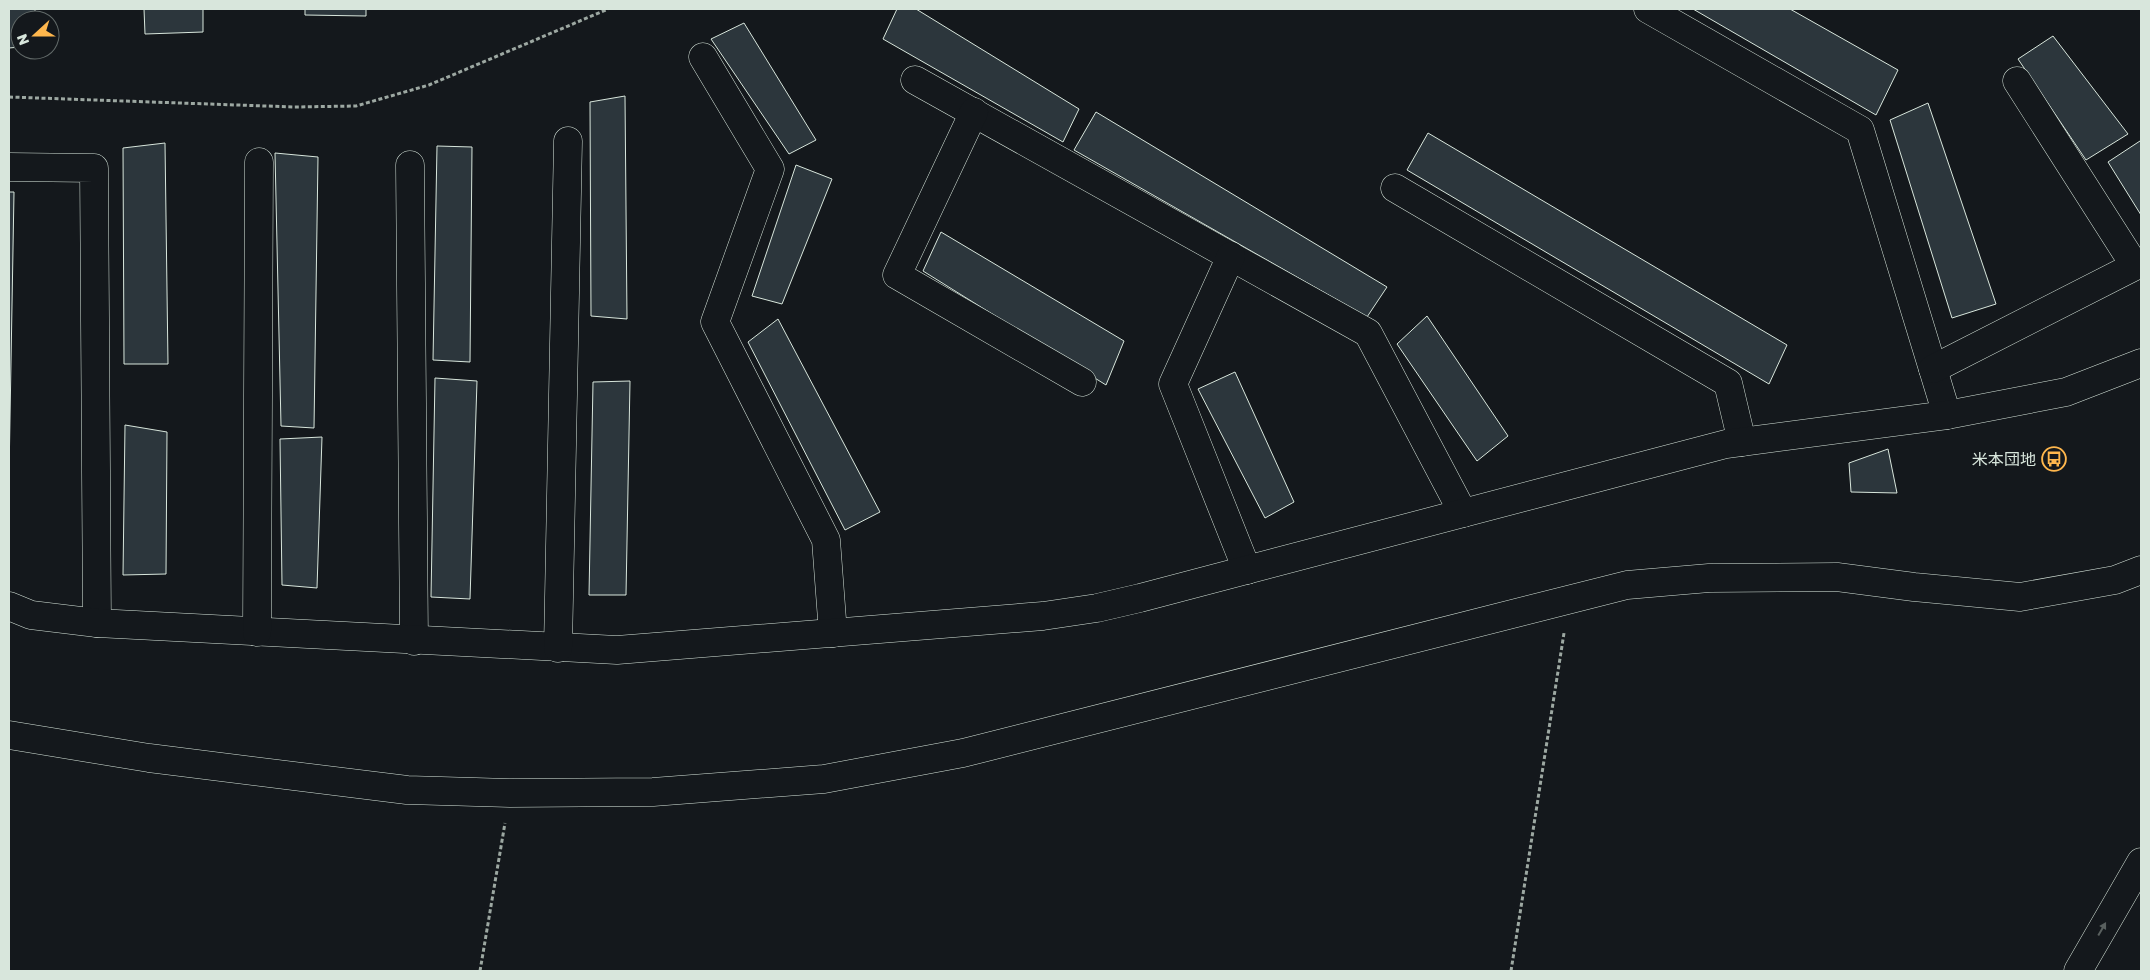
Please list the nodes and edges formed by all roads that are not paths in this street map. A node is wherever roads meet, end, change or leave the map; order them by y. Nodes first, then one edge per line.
1 (1648, 9) edge
2 (703, 57) dead end
3 (915, 80) dead end
4 (2017, 81) dead end
5 (974, 112) junction
6 (568, 141) dead end
7 (258, 162) dead end
8 (410, 165) dead end
9 (9, 167) edge
10 (1395, 188) dead end
11 (1231, 256) junction
12 (2141, 363) edge
13 (1933, 369) junction
14 (1082, 382) dead end
15 (1947, 415) junction
16 (1742, 442) junction
17 (1463, 513) junction
18 (1247, 570) junction
19 (2141, 570) edge
20 (9, 606) edge
21 (97, 623) junction
22 (257, 632) junction
23 (833, 633) junction
24 (414, 640) junction
25 (558, 648) junction
26 (9, 735) edge
27 (2141, 862) edge
28 (2078, 971) edge

1 - 13 main road
2 - 23 main road
3 - 5 main road
4 - 13 main road
5 - 11 main road
5 - 14 main road
6 - 25 main road
7 - 22 main road
8 - 24 main road
9 - 21 main road
10 - 16 main road
11 - 17 main road
11 - 18 main road
12 - 15 main road
13 - 15 main road
15 - 16 main road
16 - 17 main road
17 - 18 main road
18 - 23 main road
19 - 26 main road
20 - 21 main road
21 - 22 main road
22 - 24 main road
23 - 25 main road
24 - 25 main road
28 -> 27 main road

